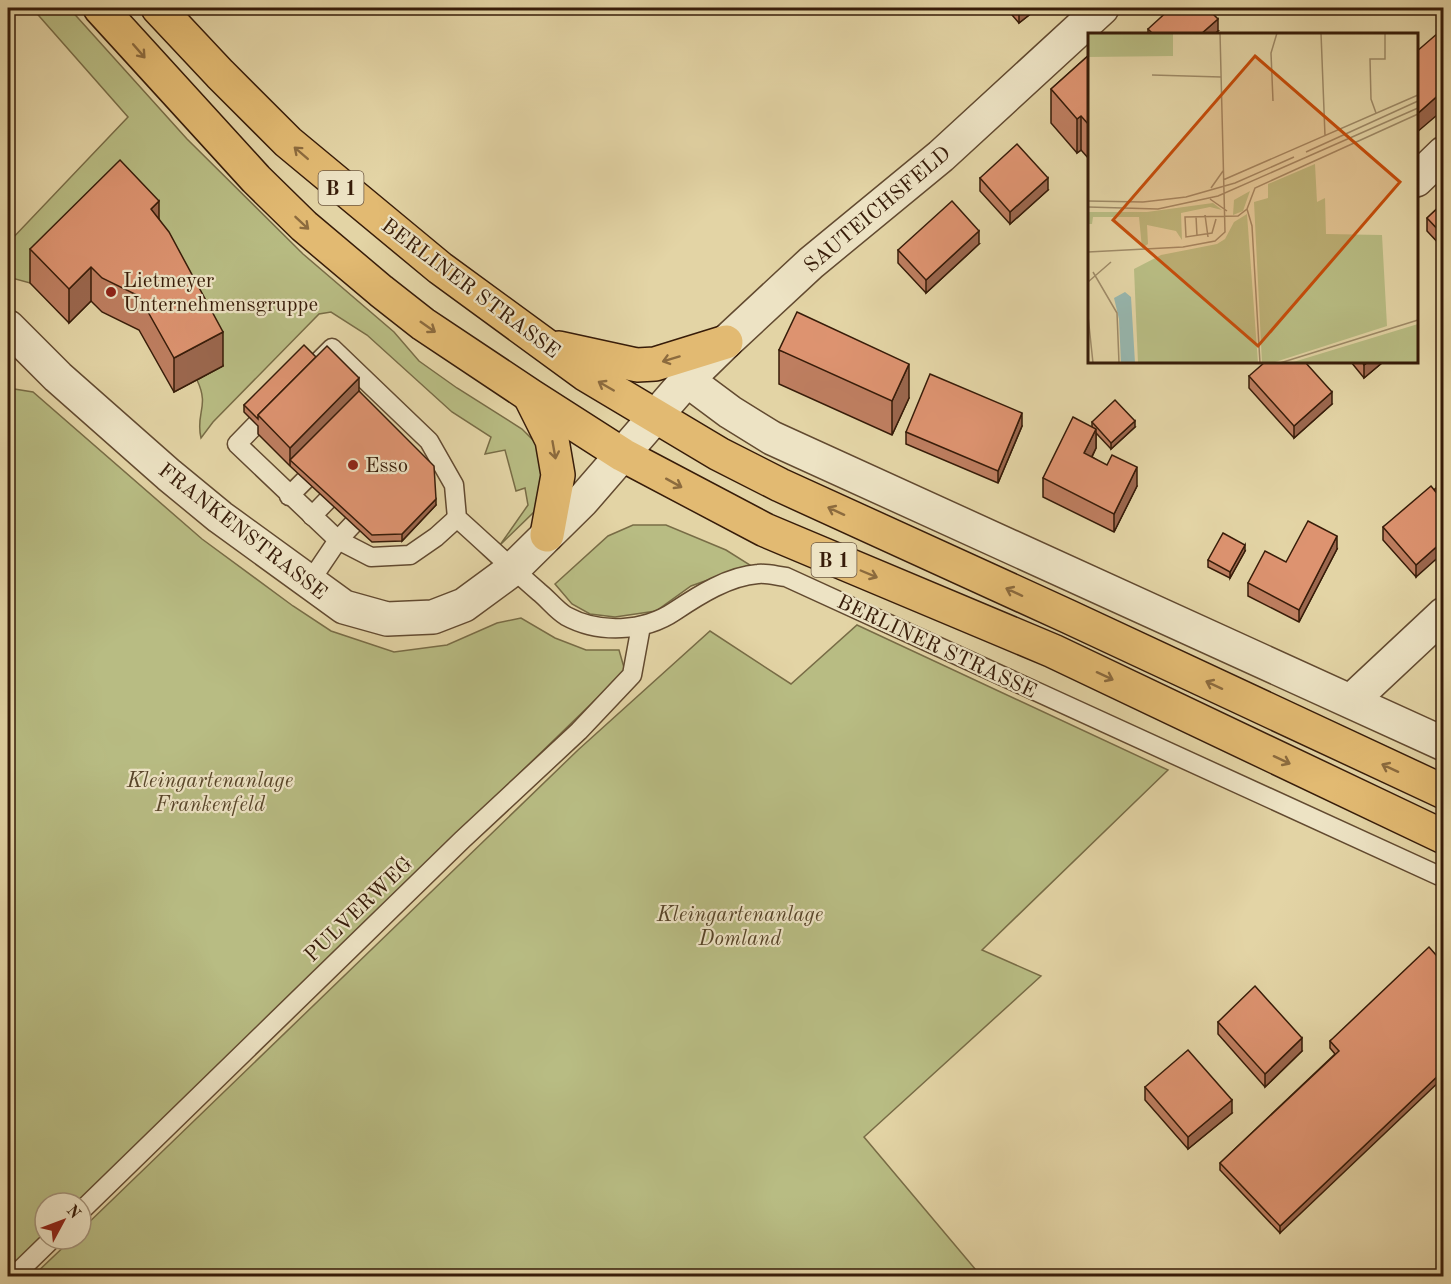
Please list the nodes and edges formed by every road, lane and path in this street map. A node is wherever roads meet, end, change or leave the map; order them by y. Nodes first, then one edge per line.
1 (100, 8) edge
2 (158, 8) edge
3 (1102, 8) edge
4 (1443, 153) edge
5 (1418, 178) edge
6 (8, 327) edge
7 (726, 342) junction
8 (545, 345) junction
9 (300, 380) edge
10 (687, 380) junction
11 (284, 396) edge
12 (531, 396) junction
13 (657, 416) junction
14 (405, 419) junction
15 (390, 435) edge
16 (429, 441) junction
17 (337, 448) edge
18 (622, 455) junction
19 (414, 458) edge
20 (360, 466) edge
21 (383, 491) edge
22 (290, 496) junction
23 (312, 516) junction
24 (457, 518) junction
25 (547, 535) junction
26 (338, 540) junction
27 (513, 569) junction
28 (309, 583) junction
29 (1443, 614) edge
30 (642, 626) junction
31 (1351, 701) junction
32 (1443, 744) edge
33 (1443, 792) edge
34 (1443, 837) edge
35 (1443, 878) edge
36 (93, 1199) edge
37 (40, 1251) edge
38 (14, 1276) edge

1 -> 12 main road, B 1
8 -> 2 main road, BERLINER STRASSE / B 1
3 - 7 street, SAUTEICHSFELD
4 - 5 street
6 - 28 street, FRANKENSTRASSE
7 -> 8 main road
7 - 10 street, SAUTEICHSFELD
13 -> 8 main road, BERLINER STRASSE / B 1
9 - 14 lane
10 - 13 street, SAUTEICHSFELD
10 - 31 street
11 - 22 lane
12 - 18 main road, B 1
12 -> 25 main road
13 - 18 street
33 -> 13 main road, B 1
14 - 15 lane
14 - 16 lane
16 - 19 lane
16 - 24 lane
17 - 22 lane
18 - 25 street
18 -> 34 main road, B 1
20 - 23 lane
21 - 26 lane
22 - 23 lane
23 - 26 lane
24 - 26 lane
24 - 27 lane, BERLINER STRASSE
25 - 27 street
26 - 28 lane
27 - 28 street, FRANKENSTRASSE
27 - 30 lane, BERLINER STRASSE
29 - 31 street
30 - 35 lane, BERLINER STRASSE
30 - 36 lane, PULVERWEG
31 - 32 street
37 - 38 lane

